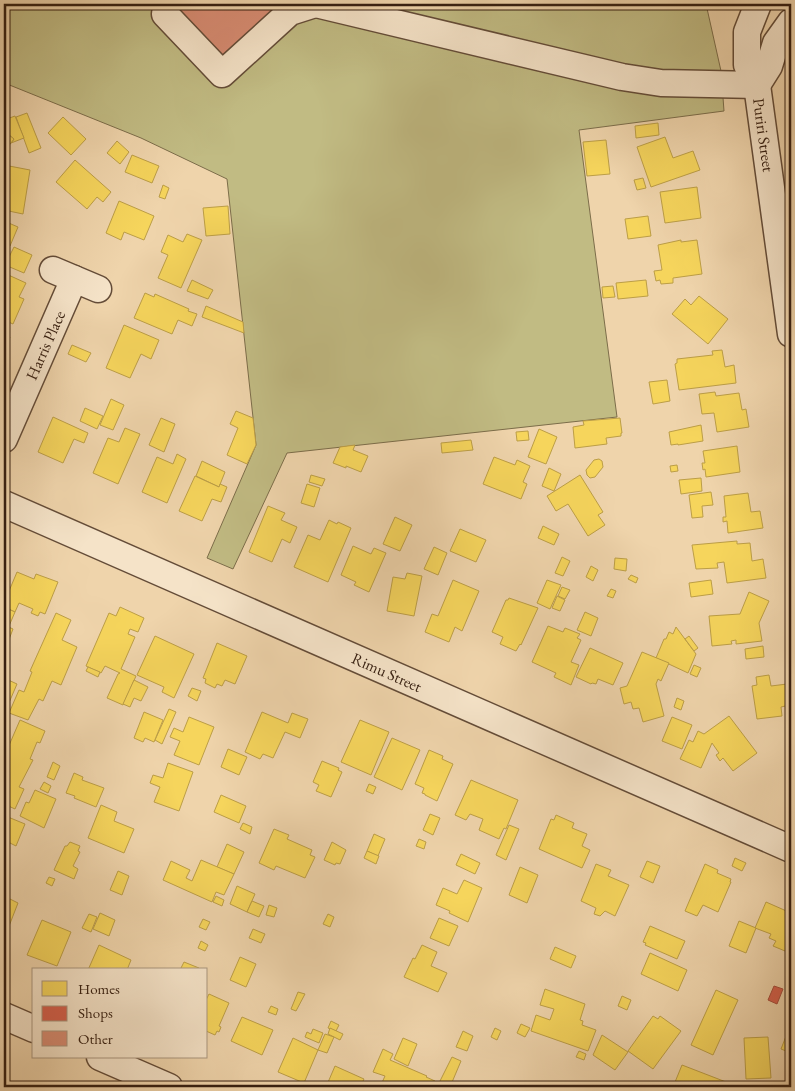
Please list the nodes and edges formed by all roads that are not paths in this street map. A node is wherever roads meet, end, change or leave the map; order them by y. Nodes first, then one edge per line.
1 (315, 4) edge
2 (758, 4) edge
3 (165, 14) dead end
4 (791, 22) edge
5 (757, 85) junction
6 (98, 290) dead end
7 (791, 334) edge
8 (4, 439) edge
9 (4, 504) edge
10 (784, 843) edge
11 (4, 1016) edge
12 (32, 1028) edge
13 (102, 1058) edge
14 (169, 1087) edge

1 - 3 street
1 - 5 street
2 - 5 street, Puriri Street
4 - 5 street, Puriri Street
5 - 7 street, Puriri Street
6 - 8 street, Harris Place
9 - 10 street, Rimu Street
11 - 12 street
13 - 14 street

